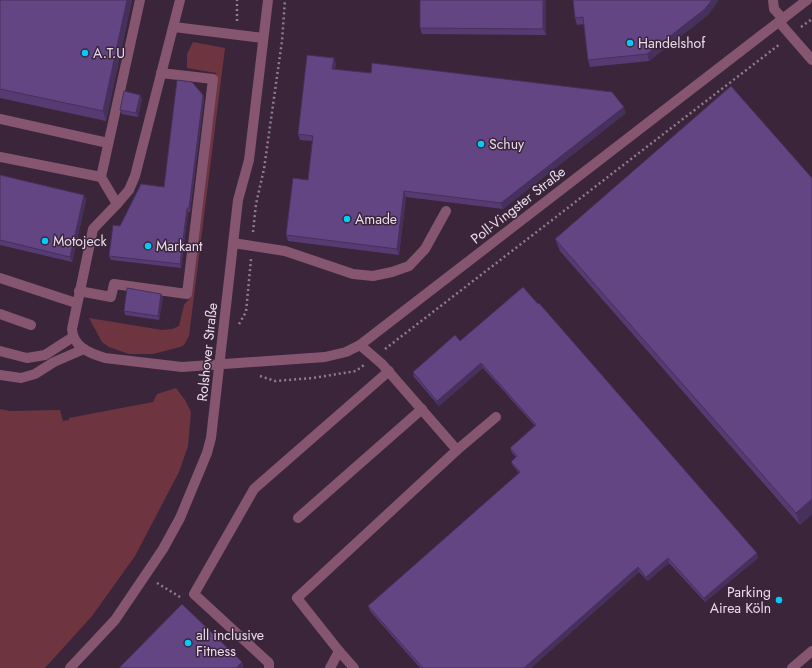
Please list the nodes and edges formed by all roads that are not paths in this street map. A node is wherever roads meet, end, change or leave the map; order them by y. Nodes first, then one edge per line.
1 (140, 0) edge
2 (180, 0) edge
3 (268, 0) edge
4 (773, 0) edge
5 (807, 0) edge
6 (781, 20) junction
7 (174, 27) junction
8 (263, 38) junction
9 (812, 60) edge
10 (161, 74) junction
11 (0, 119) edge
12 (108, 143) junction
13 (0, 157) edge
14 (101, 177) junction
15 (117, 204) junction
16 (446, 211) dead end
17 (233, 243) junction
18 (0, 278) edge
19 (79, 291) junction
20 (76, 303) junction
21 (0, 314) edge
22 (31, 325) dead end
23 (73, 337) junction
24 (360, 345) junction
25 (84, 349) junction
26 (0, 351) edge
27 (220, 364) junction
28 (389, 371) junction
29 (0, 375) edge
30 (422, 409) junction
31 (496, 417) dead end
32 (457, 450) junction
33 (298, 518) dead end
34 (339, 651) junction
35 (812, 651) edge
36 (70, 668) edge
37 (269, 668) edge
38 (330, 668) edge
39 (354, 668) edge
40 (792, 668) edge

1 - 12 street
2 - 7 street
3 - 8 street, Rolshover Straße
4 - 6 street
5 - 6 street, Poll-Vingster Straße
6 - 9 street
6 - 24 street, Poll-Vingster Straße
7 - 8 street
7 - 10 street
8 - 17 street, Rolshover Straße
10 - 15 street
10 - 19 street
11 - 12 street
12 - 14 street
13 - 14 street
14 - 15 street
15 - 19 street
16 - 17 street
17 - 27 street, Rolshover Straße
18 - 20 street
19 - 20 street
20 - 23 street
21 - 22 street
23 - 25 street
23 - 26 street
24 - 27 street, Poll-Vingster Straße
24 - 28 street
25 - 27 street, Poll-Vingster Straße
25 - 29 street
27 - 36 street, Rolshover Straße
28 - 30 street
28 - 37 street
30 - 32 street
30 - 33 street
31 - 32 street
32 - 34 street
34 - 38 street
34 - 39 street
35 - 40 street

